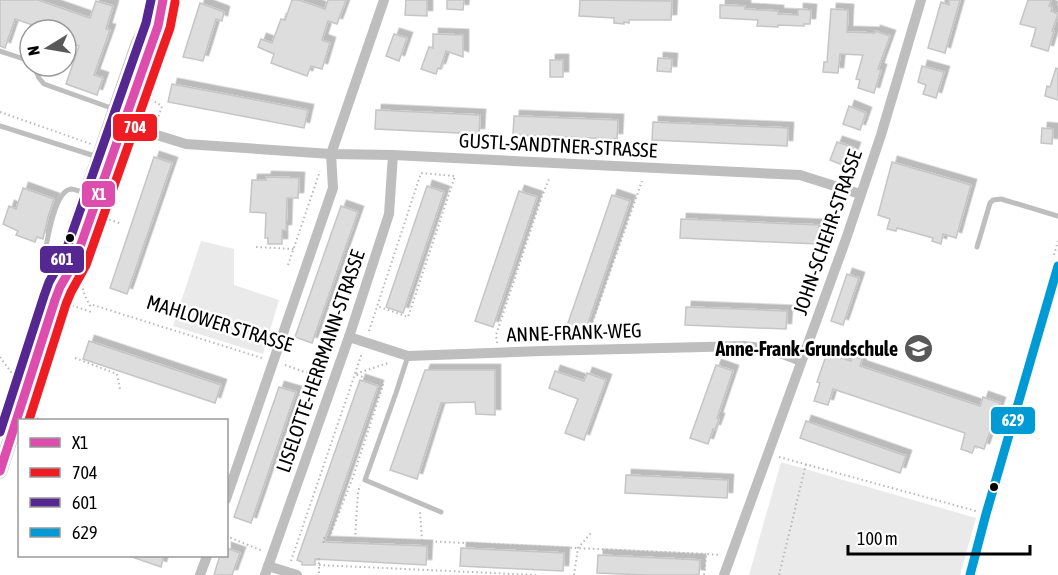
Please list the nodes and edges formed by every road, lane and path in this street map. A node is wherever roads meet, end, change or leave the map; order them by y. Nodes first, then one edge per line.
1 (162, 0) edge
2 (384, 0) edge
3 (921, 0) edge
4 (0, 51) edge
5 (18, 57) edge
6 (39, 78) edge
7 (146, 97) dead end
8 (0, 112) edge
9 (119, 118) junction
10 (0, 126) edge
11 (153, 135) junction
12 (96, 151) junction
13 (331, 154) junction
14 (393, 155) junction
15 (321, 169) dead end
16 (549, 179) dead end
17 (642, 181) dead end
18 (860, 194) junction
19 (92, 196) junction
20 (1058, 216) edge
21 (102, 217) dead end
22 (122, 224) dead end
23 (256, 247) dead end
24 (977, 247) dead end
25 (294, 249) junction
26 (288, 265) dead end
27 (1058, 266) edge
28 (63, 271) junction
29 (62, 295) junction
30 (93, 306) dead end
31 (377, 306) junction
32 (91, 312) dead end
33 (349, 337) junction
34 (365, 342) junction
35 (591, 349) junction
36 (497, 352) junction
37 (408, 356) junction
38 (0, 357) edge
39 (75, 358) dead end
40 (801, 361) junction
41 (274, 362) junction
42 (355, 374) junction
43 (333, 382) junction
44 (14, 386) dead end
45 (120, 389) dead end
46 (774, 455) dead end
47 (806, 464) junction
48 (0, 471) edge
49 (362, 481) dead end
50 (228, 493) edge
51 (420, 504) junction
52 (441, 512) dead end
53 (986, 514) junction
54 (591, 533) dead end
55 (228, 537) edge
56 (329, 538) junction
57 (355, 539) junction
58 (422, 541) junction
59 (323, 543) dead end
60 (578, 548) junction
61 (706, 554) junction
62 (272, 555) junction
63 (722, 555) dead end
64 (206, 557) edge
65 (319, 558) dead end
66 (319, 565) junction
67 (267, 570) edge
68 (292, 573) edge
69 (200, 575) edge
70 (319, 575) edge
71 (536, 575) edge
72 (574, 575) edge
73 (704, 575) edge
74 (724, 575) edge
75 (779, 575) edge
76 (970, 575) edge

1 - 9 main road
2 - 13 street
3 - 18 street, JOHN-SCHEHR-STRASSE
4 - 5 lane
6 - 9 lane
7 - 11 path
8 - 12 path
9 - 11 street, GUSTL-SANDTNER-STRASSE
9 - 12 main road
9 - 19 main road
10 - 12 lane
11 - 13 street, GUSTL-SANDTNER-STRASSE
12 - 19 main road
13 - 14 street, GUSTL-SANDTNER-STRASSE
13 - 41 street
14 - 18 street, GUSTL-SANDTNER-STRASSE
14 - 33 street, LISELOTTE-HERRMANN-STRASSE
15 - 25 path
16 - 36 path
17 - 35 path
18 - 40 street, JOHN-SCHEHR-STRASSE
19 - 28 main road
19 - 28 lane
19 - 29 main road
20 - 24 lane
21 - 22 path
23 - 25 path
25 - 26 path
27 - 53 street
28 - 29 main road
29 - 32 path
29 - 48 main road
30 - 41 path, MAHLOWER STRASSE
31 - 31 path
31 - 34 path
33 - 34 street, ANNE-FRANK-WEG
33 - 43 street, LISELOTTE-HERRMANN-STRASSE
34 - 37 street, ANNE-FRANK-WEG
34 - 42 path
35 - 36 street, ANNE-FRANK-WEG
35 - 40 street, ANNE-FRANK-WEG
36 - 37 street, ANNE-FRANK-WEG
37 - 42 path
37 - 51 lane
38 - 44 path
39 - 45 path
40 - 74 street, JOHN-SCHEHR-STRASSE
41 - 43 path, MAHLOWER STRASSE
41 - 50 street
42 - 56 path
42 - 68 path
43 - 62 street, LISELOTTE-HERRMANN-STRASSE
46 - 47 path
47 - 53 path
47 - 75 path
49 - 57 path
51 - 52 lane
51 - 58 path
53 - 76 street
54 - 60 path
55 - 62 path
56 - 57 path
56 - 59 path
57 - 58 path
58 - 60 path
60 - 61 path
60 - 72 path
61 - 63 path
61 - 73 path
62 - 67 street, LISELOTTE-HERRMANN-STRASSE
64 - 69 street
65 - 66 path
66 - 70 path
66 - 71 path
67 - 68 street

